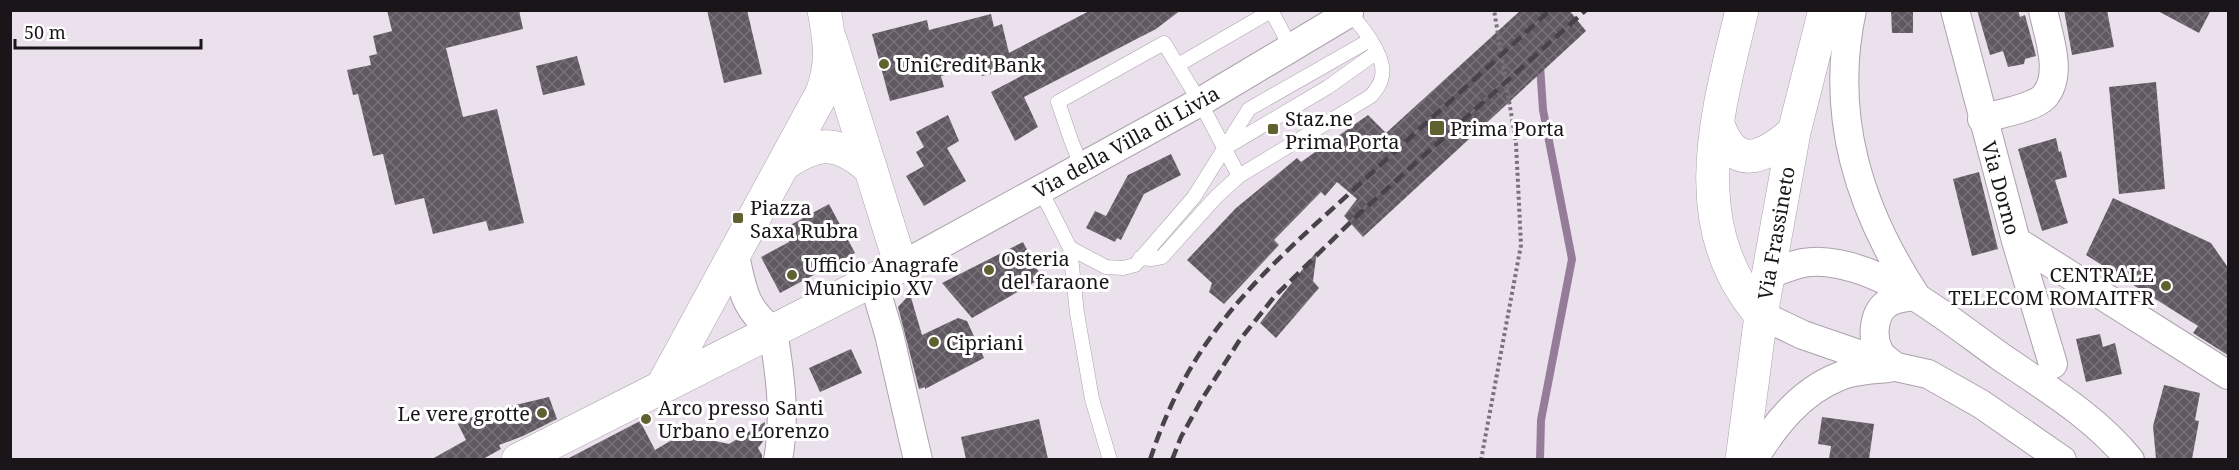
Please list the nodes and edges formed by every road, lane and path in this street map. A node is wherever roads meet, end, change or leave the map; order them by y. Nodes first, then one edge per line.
1 (1494, 10) edge
2 (1742, 10) edge
3 (1825, 10) edge
4 (1852, 10) edge
5 (1954, 10) edge
6 (2043, 10) edge
7 (1271, 11) edge
8 (1349, 13) joint
9 (827, 25) edge
10 (1373, 46) junction
11 (1291, 48) junction
12 (1178, 65) junction
13 (1200, 102) junction
14 (1982, 119) junction
15 (1718, 124) junction
16 (1794, 132) junction
17 (1223, 149) junction
18 (1082, 168) junction
19 (871, 169) junction
20 (779, 172) junction
21 (1239, 176) junction
22 (1040, 189) junction
23 (2016, 242) junction
24 (1070, 248) junction
25 (735, 256) junction
26 (1140, 258) junction
27 (887, 273) junction
28 (1768, 275) junction
29 (1916, 296) junction
30 (1761, 315) junction
31 (773, 331) junction
32 (2053, 364) dead end
33 (1896, 367) junction
34 (2229, 375) edge
35 (662, 387) junction
36 (518, 459) edge
37 (778, 459) edge
38 (918, 459) edge
39 (1110, 459) edge
40 (1481, 459) edge
41 (1742, 459) edge
42 (1753, 459) edge
43 (2062, 459) edge
44 (2130, 459) edge

1 - 40 path
2 - 15 street
3 - 16 street, Via Frassineto
4 - 29 street
5 - 14 street, Via Dorno
6 - 14 street
7 - 11 lane
7 - 12 lane
8 - 10 lane
8 - 11 street, Via della Villa di Livia
9 - 19 street
9 - 20 street
10 - 17 lane
10 - 17 lane
10 - 21 lane
11 - 13 street, Via della Villa di Livia
12 - 13 lane
12 - 18 lane
13 - 17 lane
13 - 18 street, Via della Villa di Livia
14 - 23 street, Via Dorno
15 - 16 street
15 - 30 street
16 - 28 street, Via Frassineto
17 - 21 lane
17 - 26 lane
18 - 22 street, Via della Villa di Livia
19 - 20 street
19 - 27 street
20 - 25 street
21 - 26 lane
22 - 24 lane
22 - 27 street, Via della Villa di Livia
23 - 32 street, Via Dorno
23 - 34 street
24 - 26 lane
24 - 39 lane
25 - 31 street
25 - 35 street
27 - 31 street
27 - 38 street
28 - 29 street
28 - 30 street, Via Frassineto
29 - 33 street
29 - 44 street
30 - 33 street
30 - 41 street, Via Frassineto
31 - 35 street
31 - 37 street
33 - 42 street
33 - 43 street
35 - 36 street

